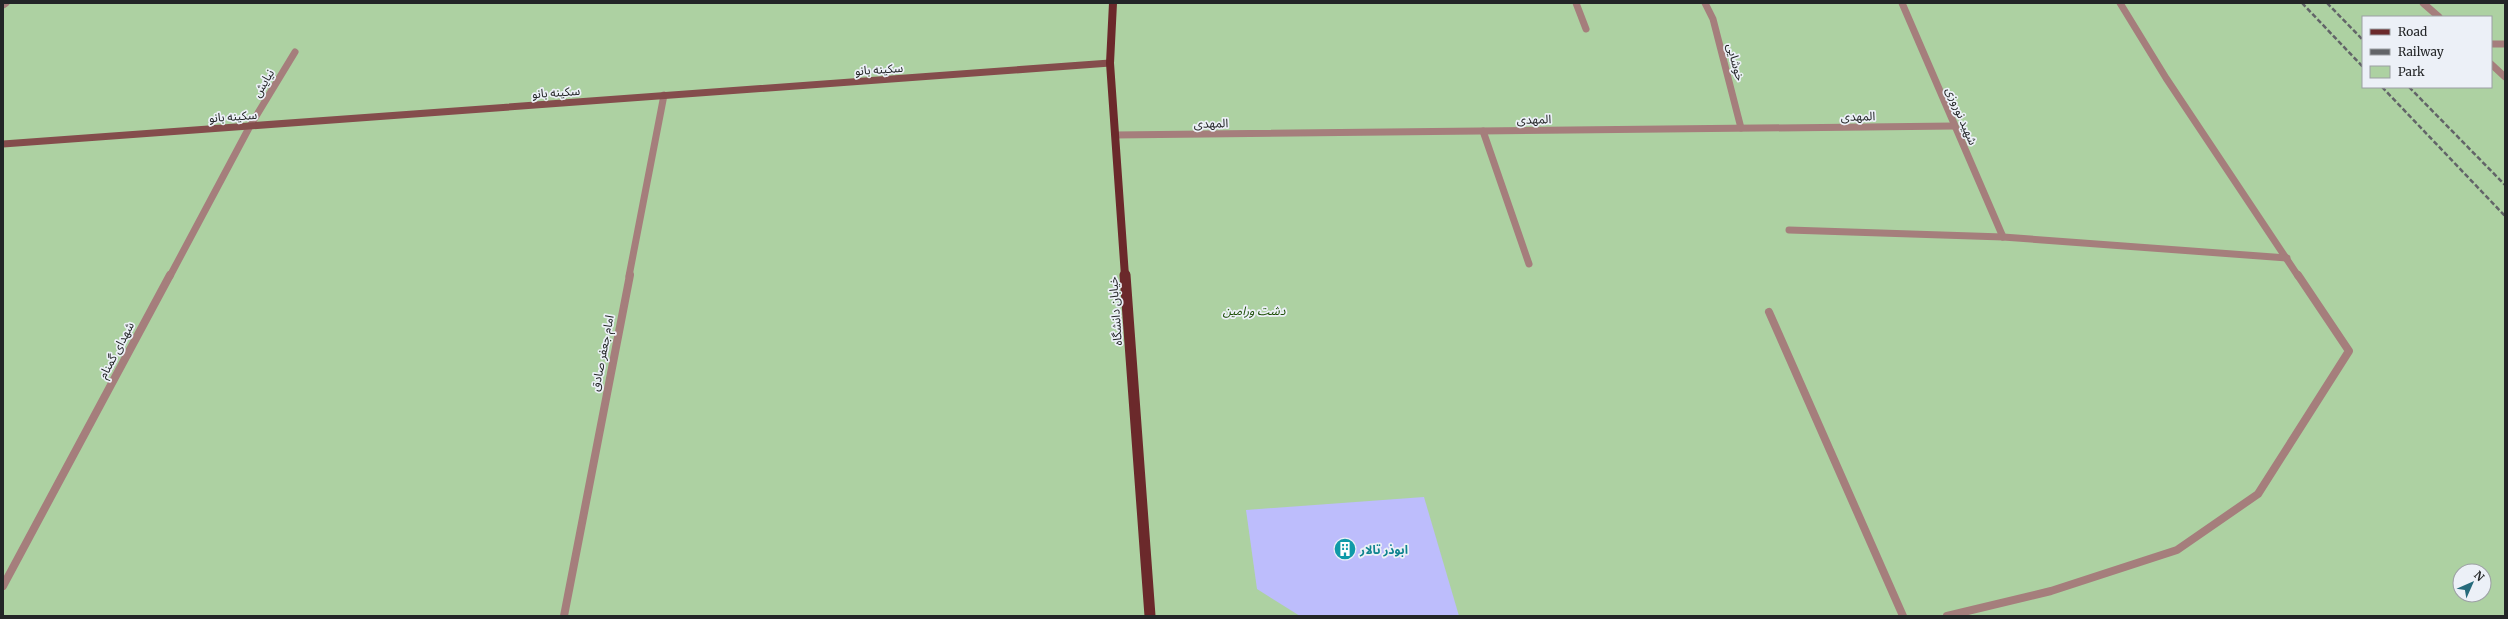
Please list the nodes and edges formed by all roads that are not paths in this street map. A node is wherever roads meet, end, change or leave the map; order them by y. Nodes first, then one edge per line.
1 (6, 3) edge
2 (1113, 3) edge
3 (1576, 3) edge
4 (1704, 3) edge
5 (1902, 3) edge
6 (2120, 3) edge
7 (2423, 3) edge
8 (3, 5) edge
9 (2438, 16) edge
10 (1586, 29) dead end
11 (2492, 44) edge
12 (2505, 44) edge
13 (295, 52) dead end
14 (1110, 63) junction
15 (2492, 65) edge
16 (2505, 77) edge
17 (664, 96) junction
18 (250, 126) junction
19 (1954, 126) junction
20 (1741, 128) junction
21 (1483, 131) junction
22 (1115, 135) junction
23 (3, 144) edge
24 (1789, 230) dead end
25 (2003, 237) junction
26 (2287, 258) junction
27 (1529, 264) dead end
28 (1769, 312) dead end
29 (3, 586) edge
30 (564, 616) edge
31 (1150, 616) edge
32 (1903, 616) edge
33 (1946, 616) edge

1 - 8 street
2 - 14 main road, خیابان دانشگاه
3 - 10 street
4 - 20 street, خوشایی
5 - 19 street, شهید نوروزی
6 - 26 street
7 - 9 street
11 - 12 street
13 - 18 street, نیایش
14 - 17 street, سکینه بانو
14 - 22 main road, خیابان دانشگاه
15 - 16 street
17 - 18 street, سکینه بانو
17 - 30 street, امام جعفر صادق
18 - 23 street, سکینه بانو
18 - 29 street, شهدای گمنام
19 - 20 street, المهدی
19 - 25 street, شهید نوروزی
20 - 21 street, المهدی
21 - 22 street, المهدی
21 - 27 street
22 - 31 main road, خیابان دانشگاه
24 - 25 street
25 - 26 street
26 - 33 street
28 - 32 street

